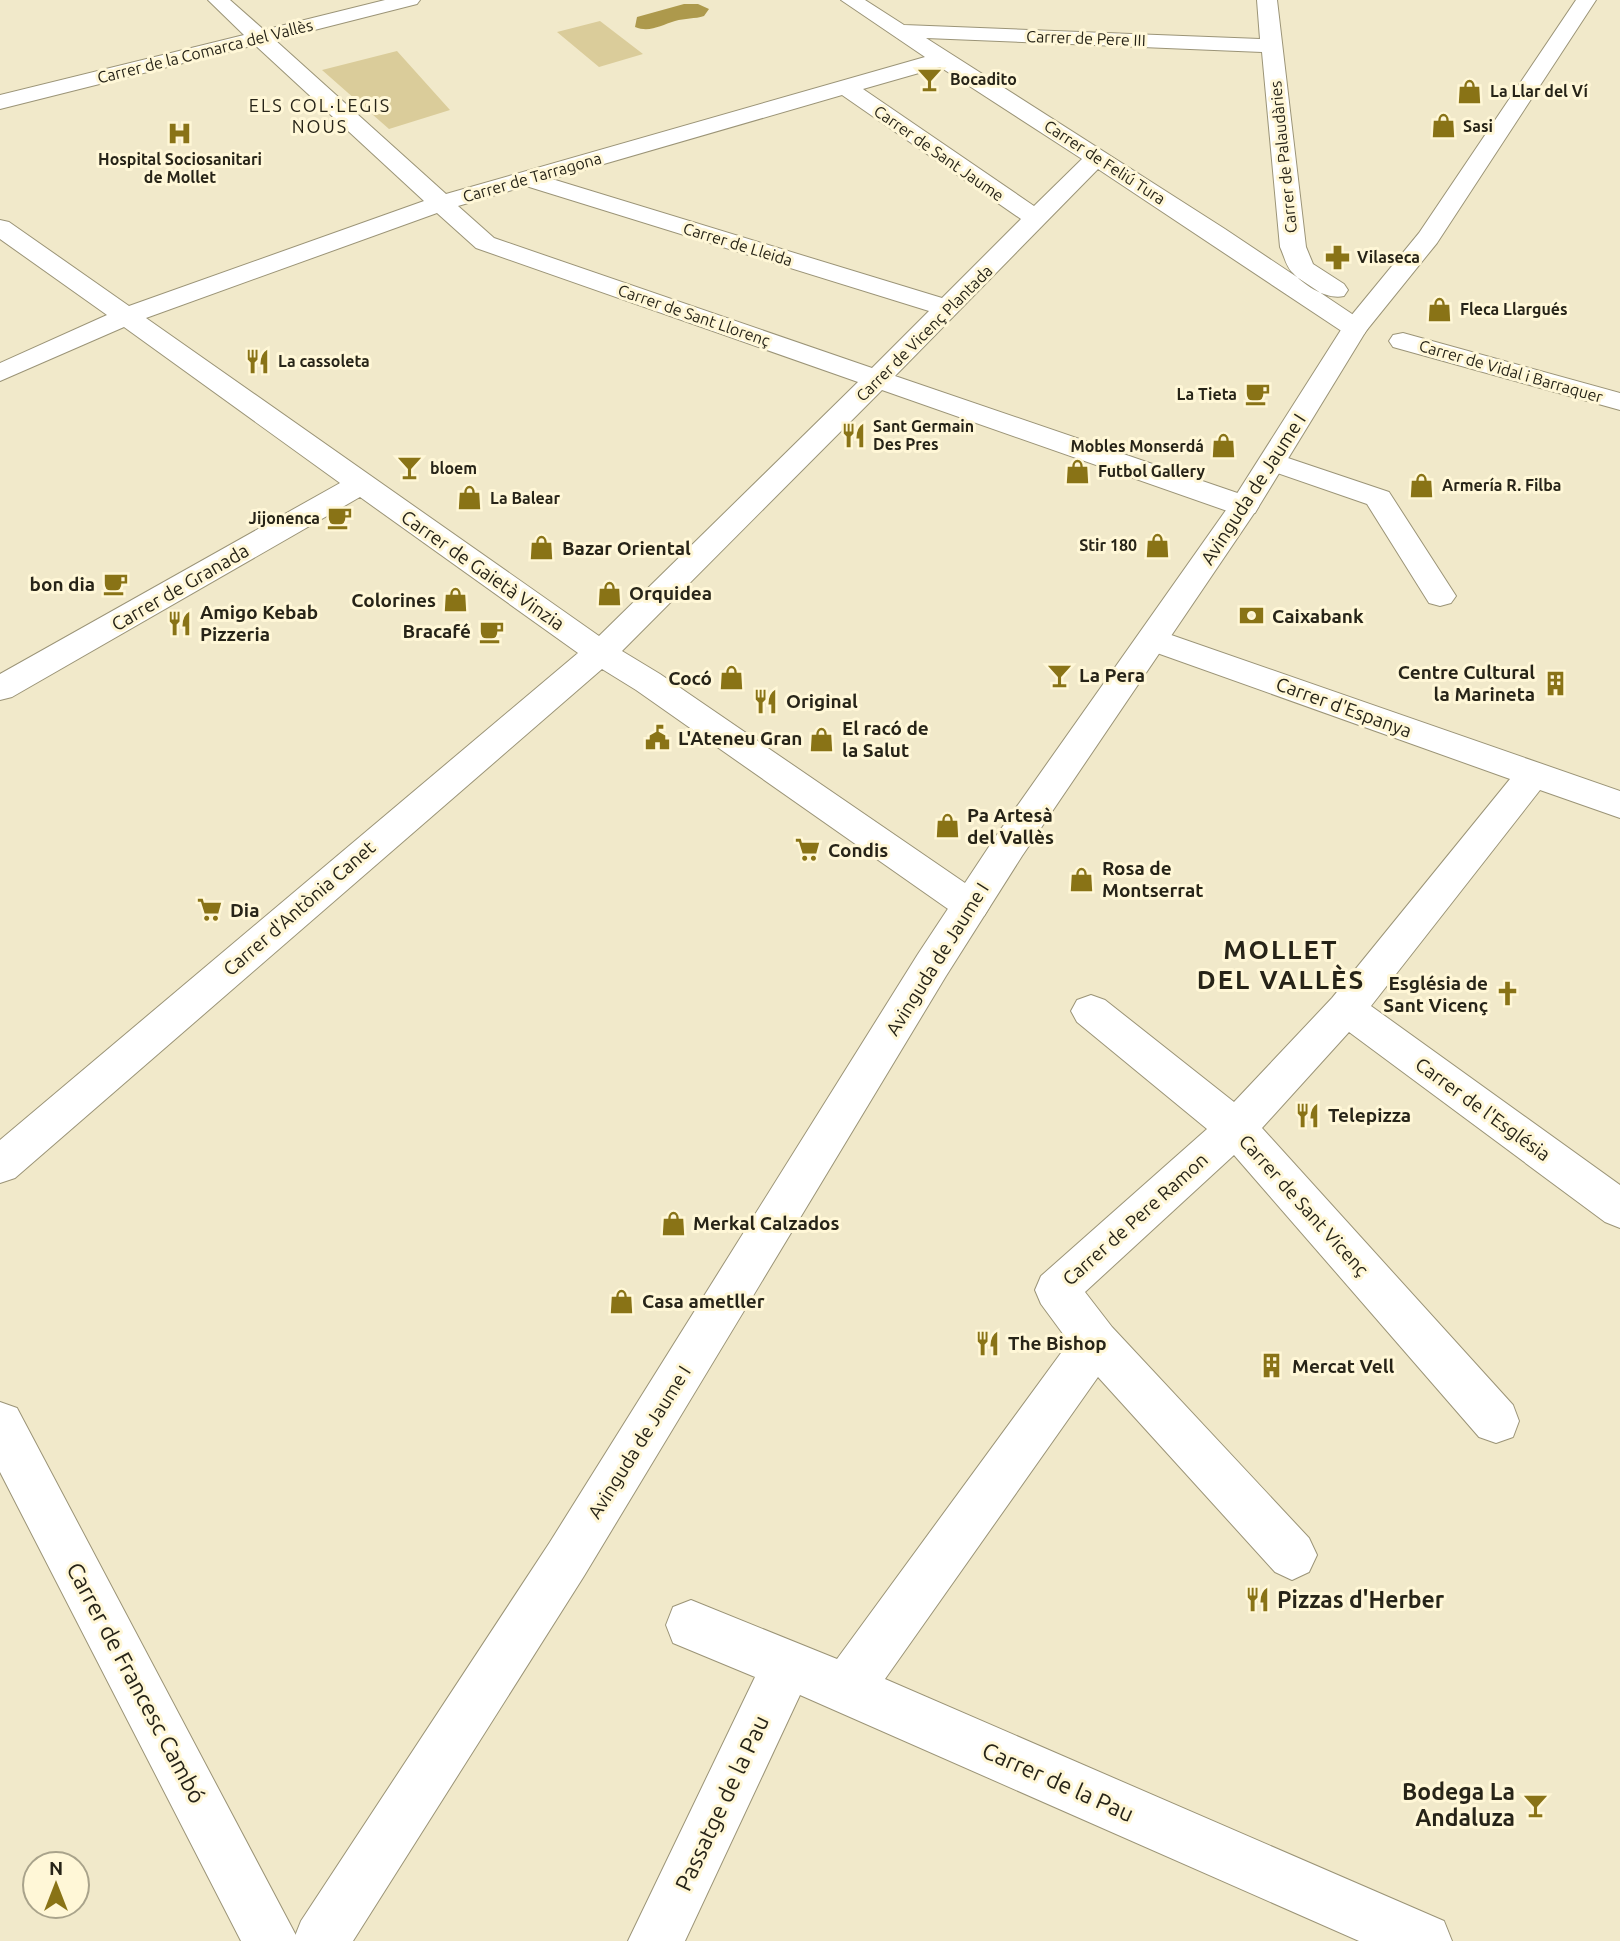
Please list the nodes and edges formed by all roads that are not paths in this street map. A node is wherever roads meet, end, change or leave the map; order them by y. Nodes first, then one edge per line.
1 (218, 0) edge
2 (410, 0) edge
3 (852, 0) edge
4 (1268, 0) edge
5 (1586, 0) edge
6 (900, 31) junction
7 (260, 37) junction
8 (1271, 46) junction
9 (943, 59) junction
10 (844, 86) junction
11 (0, 102) edge
12 (1097, 157) junction
13 (527, 179) junction
14 (441, 203) junction
15 (1035, 218) junction
16 (0, 227) edge
17 (1293, 247) junction
18 (1246, 255) junction
19 (948, 308) junction
20 (127, 316) junction
21 (1355, 328) junction
22 (1403, 341) dead end
23 (0, 373) edge
24 (878, 379) junction
25 (1620, 402) edge
26 (1273, 462) junction
27 (360, 484) junction
28 (1244, 506) junction
29 (1440, 596) dead end
30 (1154, 640) junction
31 (599, 652) junction
32 (0, 689) edge
33 (1533, 775) junction
34 (1620, 805) edge
35 (971, 906) junction
36 (1346, 1009) junction
37 (1091, 1011) dead end
38 (1236, 1128) junction
39 (0, 1165) edge
40 (1620, 1209) edge
41 (1096, 1342) junction
42 (1496, 1421) dead end
43 (0, 1424) edge
44 (1292, 1555) dead end
45 (691, 1625) dead end
46 (787, 1666) junction
47 (846, 1689) junction
48 (271, 1941) edge
49 (321, 1941) edge
50 (656, 1941) edge
51 (1424, 1941) edge

1 - 7 street, Carrer de Sant Llorenç
2 - 7 street, Carrer de la Comarca del Vallès
3 - 6 street, Carrer de Feliú Tura
4 - 8 street, Carrer de Palaudàries
5 - 21 street, Avinguda de Jaume I
6 - 8 street, Carrer de Pere III
6 - 9 street, Carrer de Feliú Tura
7 - 11 street, Carrer de la Comarca del Vallès
7 - 14 street, Carrer de Sant Llorenç
8 - 17 street, Carrer de Palaudàries
9 - 10 street, Carrer de Tarragona
9 - 12 street, Carrer de Feliú Tura
10 - 13 street, Carrer de Tarragona
10 - 15 street, Carrer de Sant Jaume
12 - 15 street, Carrer de Vicenç Plantada
12 - 18 street, Carrer de Feliú Tura
13 - 14 street, Carrer de Tarragona
13 - 19 street, Carrer de Lleida
14 - 20 street, Carrer de Tarragona
14 - 24 street, Carrer de Sant Llorenç
15 - 19 street, Carrer de Vicenç Plantada
16 - 20 street, Carrer de Gaietà Vinzia
17 - 18 street
17 - 21 street, Carrer de Palaudàries
18 - 21 street, Carrer de Feliú Tura
19 - 24 street, Carrer de Vicenç Plantada
20 - 23 street, Carrer de Tarragona
20 - 27 street, Carrer de Gaietà Vinzia
21 - 26 street, Avinguda de Jaume I
22 - 25 street, Carrer de Vidal i Barraquer
24 - 28 street, Carrer de Sant Llorenç
24 - 31 street, Carrer de Vicenç Plantada
26 - 28 street, Avinguda de Jaume I
26 - 29 street
27 - 31 street, Carrer de Gaietà Vinzia
27 - 32 street, Carrer de Granada
28 - 30 street, Avinguda de Jaume I
30 - 33 street, Carrer d'Espanya
30 - 35 street, Avinguda de Jaume I
31 - 35 street, Carrer de Gaietà Vinzia
31 - 39 street, Carrer d'Antònia Canet
33 - 34 street, Carrer d'Espanya
33 - 36 street, Carrer de Pere Ramon
35 - 49 street, Avinguda de Jaume I
36 - 38 street, Carrer de Pere Ramon
36 - 40 street, Carrer de l'Església
37 - 38 street, Carrer de Sant Vicenç
38 - 41 street, Carrer de Pere Ramon
38 - 42 street, Carrer de Sant Vicenç
41 - 44 street
41 - 47 street
43 - 48 street, Carrer de Francesc Cambó
45 - 46 street, Carrer de la Pau
46 - 47 street, Carrer de la Pau
46 - 50 street, Passatge de la Pau
47 - 51 street, Carrer de la Pau

